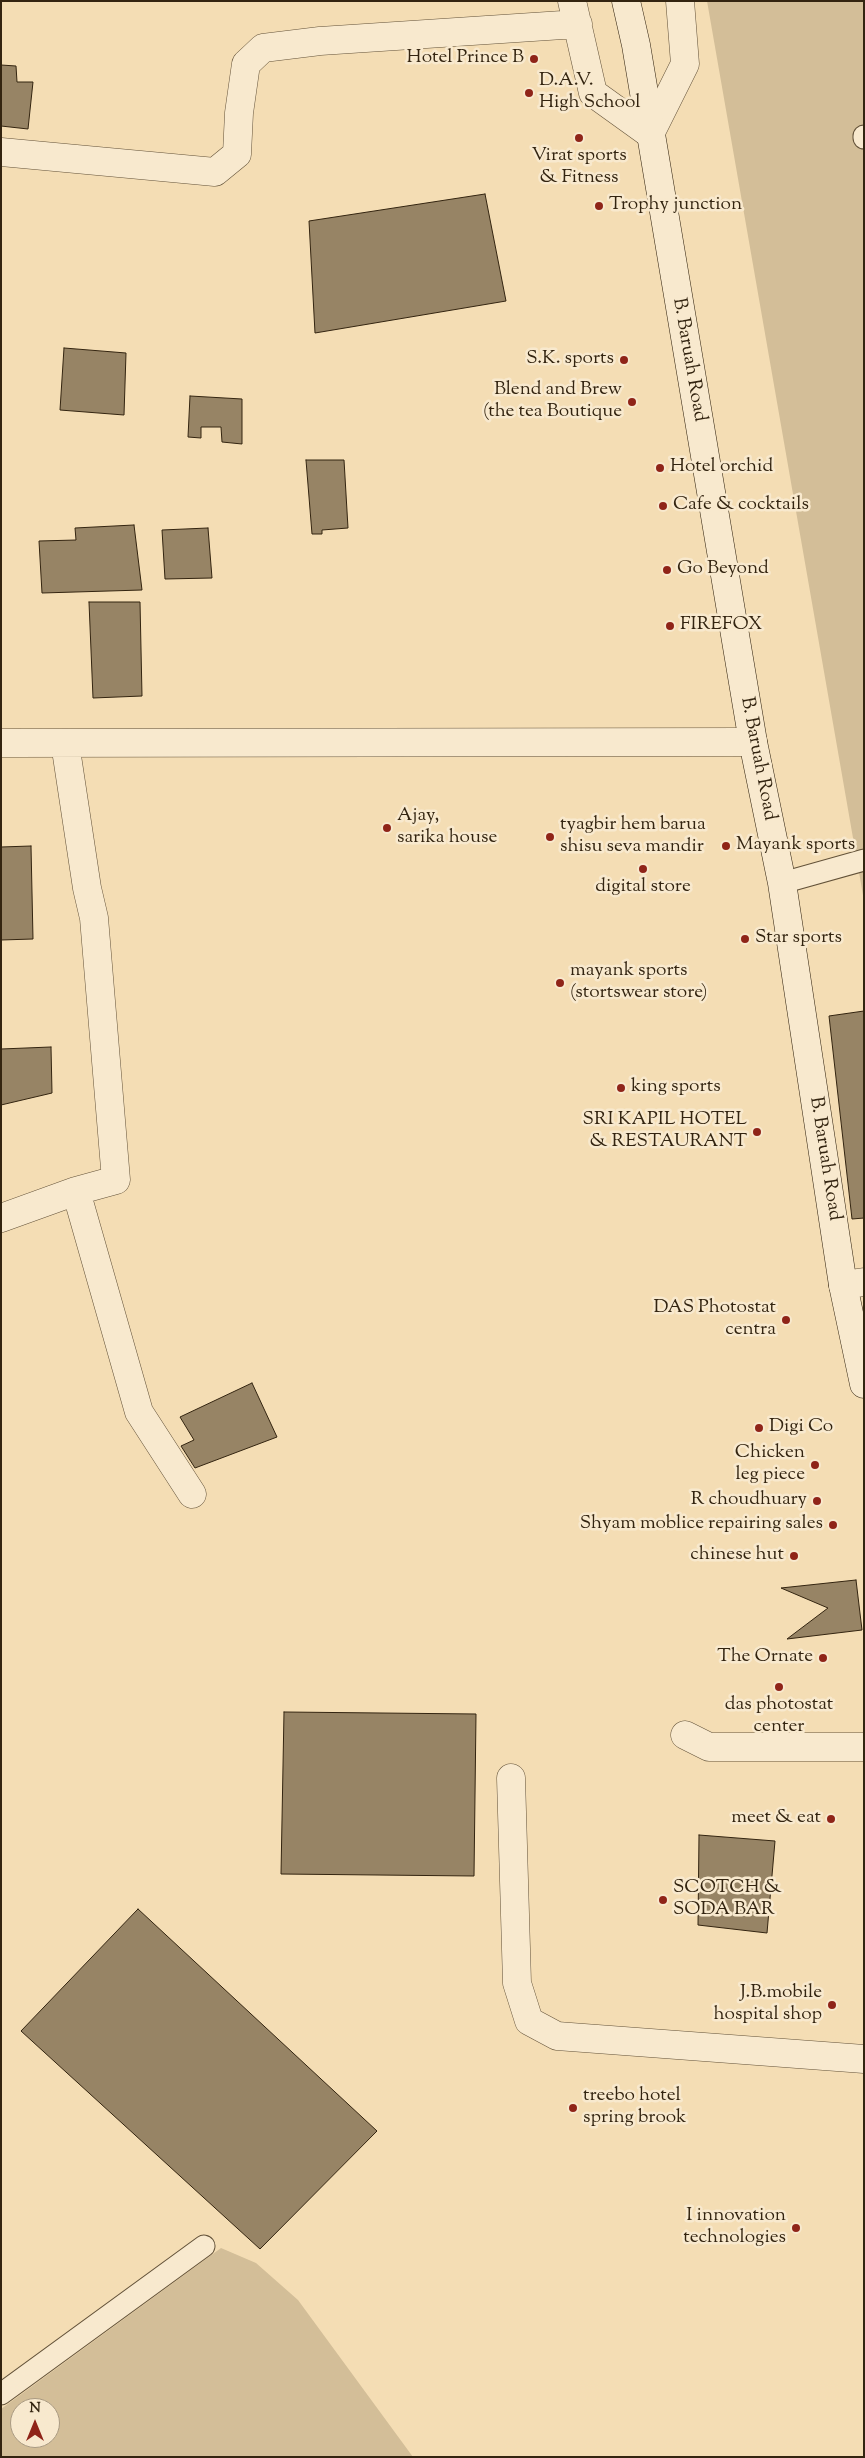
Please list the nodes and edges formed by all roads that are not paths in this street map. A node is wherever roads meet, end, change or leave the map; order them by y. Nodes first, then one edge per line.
1 (626, 1) edge
2 (680, 1) edge
3 (575, 13) edge
4 (650, 134) junction
5 (1, 152) edge
6 (753, 742) junction
7 (1, 743) edge
8 (65, 743) junction
9 (864, 860) edge
10 (782, 883) junction
11 (76, 1190) junction
12 (1, 1218) edge
13 (854, 1284) edge
14 (864, 1384) edge
15 (192, 1494) dead end
16 (685, 1735) dead end
17 (864, 1747) edge
18 (511, 1778) dead end
19 (864, 2059) edge
20 (204, 2246) dead end
21 (1, 2394) edge

1 - 4 street, B. Baruah Road
2 - 4 street
3 - 4 street
3 - 5 street
4 - 6 street, B. Baruah Road
6 - 8 street
6 - 10 street, B. Baruah Road
7 - 8 street
8 - 11 street
9 - 10 lane
10 - 13 street, B. Baruah Road
11 - 12 street
11 - 15 street
13 - 14 street, B. Baruah Road
16 - 17 street
18 - 19 street
20 - 21 lane

